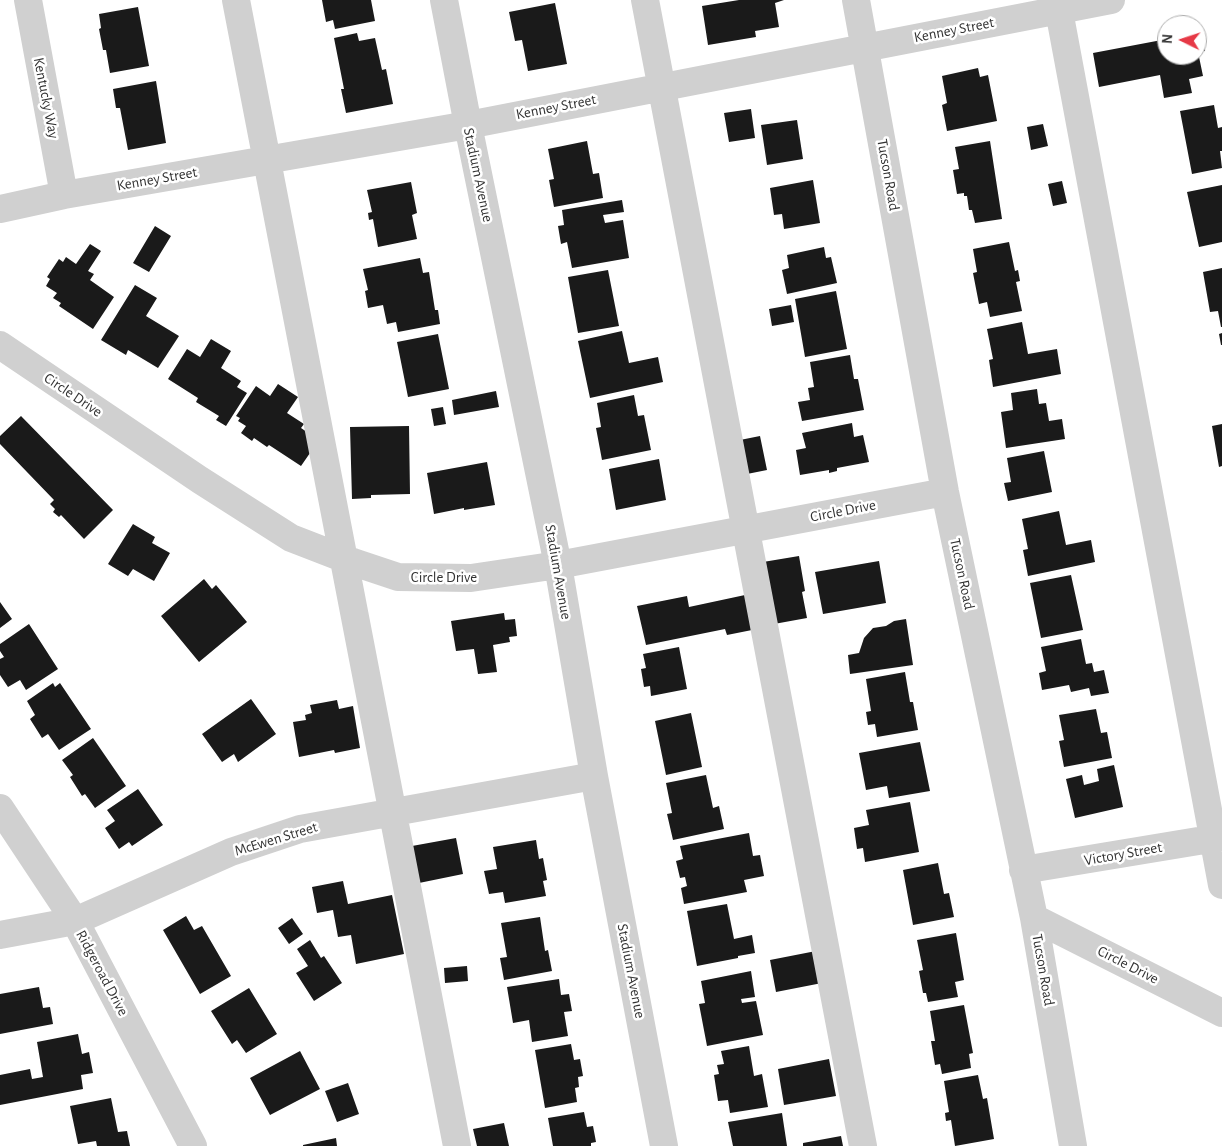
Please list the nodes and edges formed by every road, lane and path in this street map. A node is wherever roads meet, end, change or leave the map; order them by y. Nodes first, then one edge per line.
1 (28, 0) edge
2 (236, 0) edge
3 (444, 0) edge
4 (644, 0) edge
5 (856, 0) edge
6 (1111, 0) edge
7 (1058, 5) edge
8 (865, 47) junction
9 (661, 87) junction
10 (468, 125) junction
11 (267, 159) junction
12 (64, 195) junction
13 (0, 209) edge
14 (0, 345) edge
15 (944, 492) junction
16 (745, 530) junction
17 (344, 558) junction
18 (558, 565) junction
19 (594, 776) junction
20 (0, 808) edge
21 (393, 812) junction
22 (1218, 837) edge
23 (1023, 870) junction
24 (1222, 885) edge
25 (1034, 918) junction
26 (75, 921) junction
27 (0, 935) edge
28 (1222, 1013) edge
29 (193, 1146) edge
30 (457, 1146) edge
31 (664, 1146) edge
32 (863, 1146) edge
33 (1073, 1146) edge

1 - 12 street, Kentucky Way
2 - 11 street
3 - 10 street, Stadium Avenue
4 - 9 street
5 - 8 street, Tucson Road
6 - 7 street, Kenney Street
7 - 8 street, Kenney Street
7 - 22 street
8 - 9 street, Kenney Street
8 - 15 street, Tucson Road
9 - 10 street, Kenney Street
9 - 16 street
10 - 11 street, Kenney Street
10 - 18 street, Stadium Avenue
11 - 12 street, Kenney Street
11 - 17 street
12 - 13 street, Kenney Street
14 - 17 street, Circle Drive
15 - 16 street, Circle Drive
15 - 23 street, Tucson Road
16 - 18 street, Circle Drive
16 - 32 street
17 - 18 street, Circle Drive
17 - 21 street
18 - 19 street, Stadium Avenue
19 - 21 street, McEwen Street
19 - 31 street, Stadium Avenue
20 - 26 street, Ridgeroad Drive
21 - 26 street, McEwen Street
21 - 30 street
22 - 23 street, Victory Street
22 - 24 street
23 - 25 street, Tucson Road
25 - 28 street, Circle Drive
25 - 33 street, Tucson Road
26 - 27 street, McEwen Street
26 - 29 street, Ridgeroad Drive

